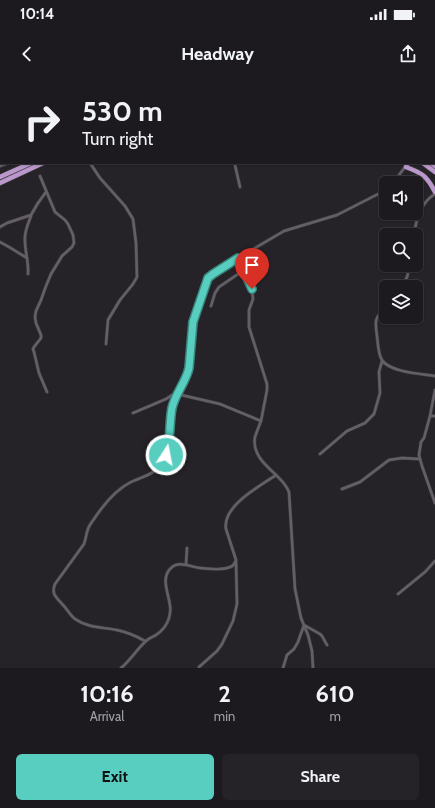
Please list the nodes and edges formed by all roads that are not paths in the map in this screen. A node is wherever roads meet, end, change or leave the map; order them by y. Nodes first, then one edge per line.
1 (29, 164) edge
2 (41, 164) edge
3 (91, 164) edge
4 (236, 164) edge
5 (424, 164) edge
6 (406, 165) edge
7 (435, 172) edge
8 (40, 176) dead end
9 (397, 176) edge
10 (0, 177) edge
11 (0, 183) edge
12 (240, 187) dead end
13 (46, 192) junction
14 (379, 193) edge
15 (435, 193) edge
16 (31, 215) junction
17 (0, 228) edge
18 (415, 228) edge
19 (0, 242) edge
20 (238, 258) junction
21 (28, 259) junction
22 (244, 270) junction
23 (28, 274) dead end
24 (211, 306) dead end
25 (379, 314) edge
26 (106, 344) dead end
27 (382, 361) junction
28 (435, 376) edge
29 (435, 390) edge
30 (47, 392) dead end
31 (177, 394) junction
32 (133, 413) dead end
33 (430, 416) junction
34 (435, 416) edge
35 (260, 421) junction
36 (320, 454) dead end
37 (420, 460) junction
38 (276, 475) junction
39 (342, 489) dead end
40 (433, 494) edge
41 (435, 502) edge
42 (186, 548) dead end
43 (236, 560) junction
44 (435, 561) edge
45 (186, 565) junction
46 (398, 594) dead end
47 (304, 625) junction
48 (145, 641) junction
49 (327, 645) dead end
50 (199, 667) dead end
51 (121, 668) edge
52 (283, 668) edge
53 (313, 668) edge

1 - 10 highway
2 - 11 highway
3 - 26 street
4 - 12 street
5 - 7 highway
6 - 9 street
6 - 15 highway
8 - 13 street
13 - 16 street
13 - 30 street
14 - 20 street
15 - 18 street
16 - 17 street
16 - 21 street
19 - 21 street
20 - 22 street
20 - 31 street
21 - 23 street
22 - 24 street
22 - 35 street
25 - 27 street
27 - 28 street
27 - 36 street
29 - 33 street
31 - 32 street
31 - 35 street
31 - 48 street
33 - 34 street
33 - 37 street
35 - 38 street
37 - 39 street
37 - 40 street
38 - 43 street
38 - 47 street
40 - 41 street
42 - 45 street
43 - 45 street
43 - 50 street
44 - 46 street
45 - 48 street
47 - 49 street
47 - 52 street
47 - 53 street
48 - 51 street

